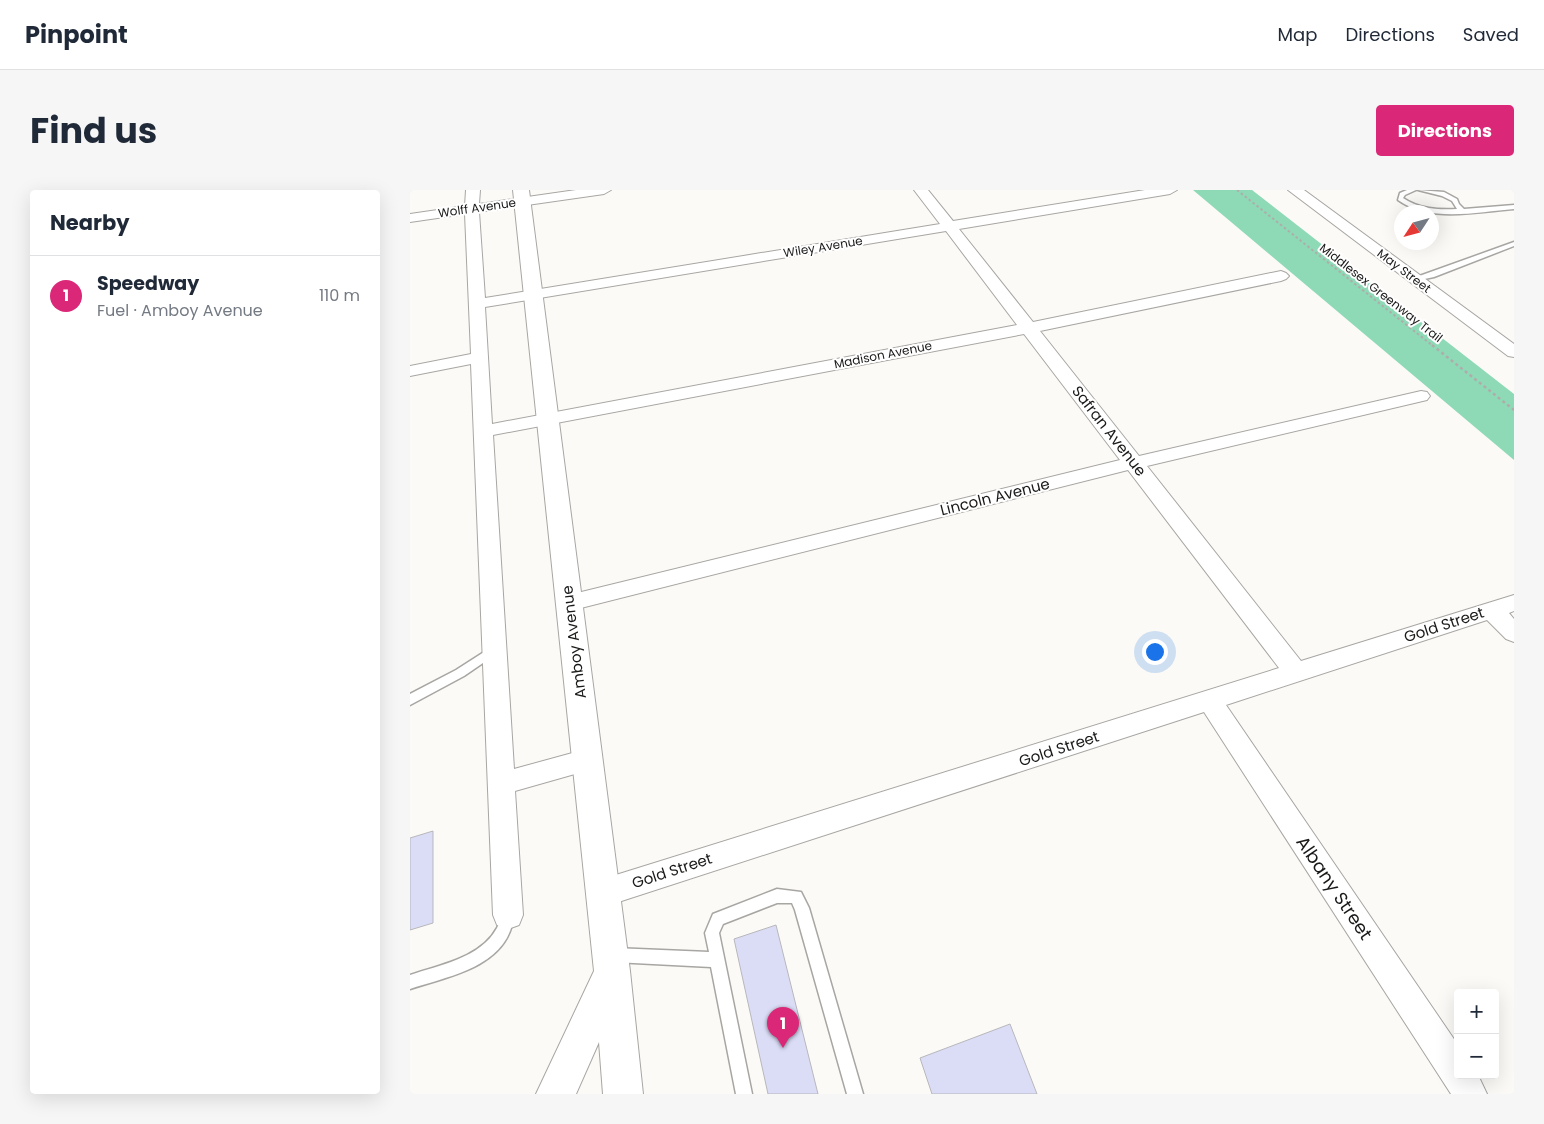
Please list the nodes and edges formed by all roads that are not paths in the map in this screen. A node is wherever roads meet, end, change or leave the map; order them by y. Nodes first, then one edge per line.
1 (473, 190) edge
2 (604, 190) edge
3 (921, 190) edge
4 (1170, 190) edge
5 (1295, 190) edge
6 (1413, 190) edge
7 (1421, 190) edge
8 (522, 196) edge
9 (1514, 207) edge
10 (472, 209) junction
11 (1462, 211) junction
12 (410, 218) edge
13 (950, 227) junction
14 (1514, 244) edge
15 (1281, 276) dead end
16 (1415, 279) junction
17 (533, 295) junction
18 (477, 304) junction
19 (1028, 328) junction
20 (1514, 352) edge
21 (480, 358) junction
22 (410, 372) edge
23 (1421, 396) dead end
24 (548, 418) junction
25 (483, 431) junction
26 (1134, 463) junction
27 (569, 603) junction
28 (1502, 607) edge
29 (1514, 633) edge
30 (495, 649) junction
31 (1297, 673) junction
32 (410, 700) edge
33 (1210, 701) junction
34 (587, 760) junction
35 (501, 784) junction
36 (603, 893) junction
37 (508, 914) joint
38 (718, 960) junction
39 (611, 963) junction
40 (410, 982) edge
41 (1454, 1069) edge
42 (1461, 1079) edge
43 (556, 1094) edge
44 (623, 1094) edge
45 (744, 1094) edge
46 (855, 1094) edge
47 (1470, 1094) edge

1 - 10 street
2 - 8 street, Wolff Avenue
3 - 13 street, Safran Avenue
4 - 13 street, Wiley Avenue
5 - 16 street, May Street
6 - 11 lane
7 - 11 lane
8 - 10 street, Wolff Avenue
8 - 17 street, Amboy Avenue
9 - 11 lane
10 - 12 street, Wolff Avenue
10 - 18 street
13 - 17 street, Wiley Avenue
13 - 19 street, Safran Avenue
14 - 16 lane
15 - 19 street, Madison Avenue
16 - 20 street, May Street
17 - 18 street, Wiley Avenue
17 - 24 street, Amboy Avenue
18 - 21 street
19 - 24 street, Madison Avenue
19 - 26 street, Safran Avenue
21 - 22 street
21 - 25 street
23 - 26 street, Lincoln Avenue
24 - 25 street, Madison Avenue
24 - 27 street, Amboy Avenue
25 - 30 street
26 - 27 street, Lincoln Avenue
26 - 31 street, Safran Avenue
27 - 34 street, Amboy Avenue
28 - 29 street
28 - 31 street, Gold Street
30 - 32 lane
30 - 35 street
31 - 33 street, Gold Street
33 - 36 street, Gold Street
33 - 41 street, Albany Street
34 - 35 street
34 - 36 street, Amboy Avenue
35 - 37 street
36 - 39 street, Amboy Avenue
37 - 40 lane
38 - 39 lane
38 - 45 lane
38 - 46 lane
39 - 43 street
39 - 44 street, Amboy Avenue
42 - 47 street, Albany Street

